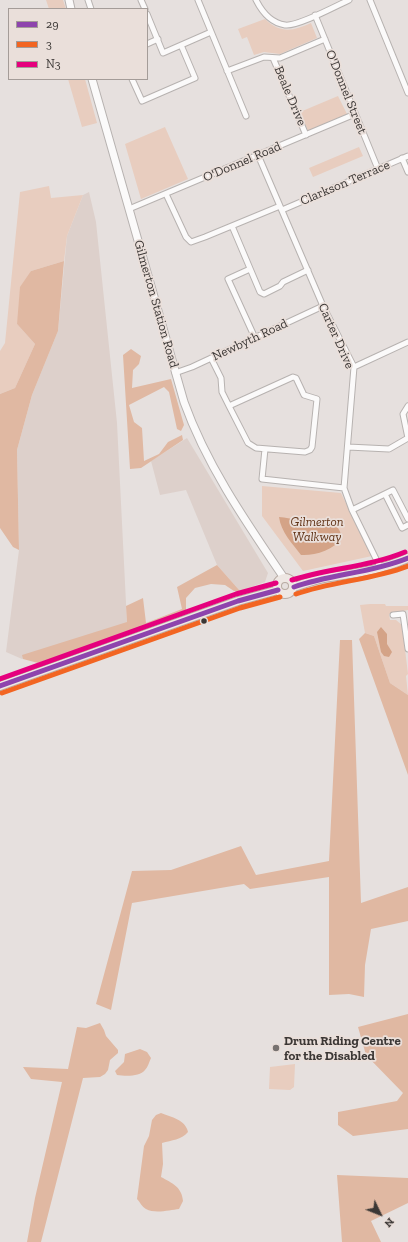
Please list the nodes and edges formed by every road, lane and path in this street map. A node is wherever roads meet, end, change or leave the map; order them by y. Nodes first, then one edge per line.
1 (198, 0) edge
2 (256, 0) edge
3 (349, 0) edge
4 (370, 0) edge
5 (315, 15) junction
6 (148, 16) edge
7 (211, 32) junction
8 (158, 39) junction
9 (325, 39) junction
10 (148, 44) edge
11 (181, 45) junction
12 (273, 58) junction
13 (227, 71) junction
14 (92, 80) edge
15 (132, 80) edge
16 (408, 93) edge
17 (355, 114) junction
18 (246, 116) dead end
19 (306, 135) junction
20 (258, 155) junction
21 (408, 156) edge
22 (402, 158) junction
23 (378, 169) junction
24 (408, 172) edge
25 (166, 194) junction
26 (281, 208) junction
27 (129, 209) junction
28 (232, 226) junction
29 (250, 269) junction
30 (308, 270) junction
31 (323, 306) junction
32 (255, 338) junction
33 (408, 342) edge
34 (211, 358) junction
35 (354, 367) junction
36 (175, 373) junction
37 (229, 406) junction
38 (408, 406) edge
39 (408, 438) edge
40 (348, 447) junction
41 (265, 449) junction
42 (344, 488) junction
43 (385, 494) junction
44 (352, 510) junction
45 (408, 519) edge
46 (408, 526) edge
47 (408, 558) edge
48 (381, 568) junction
49 (284, 578) junction
50 (294, 587) junction
51 (278, 590) junction
52 (393, 615) dead end
53 (408, 649) edge
54 (0, 686) edge

1 - 7 street
2 - 5 street
3 - 5 street
4 - 16 street
5 - 9 street, O'Donnel Street
6 - 8 street
7 - 11 street
7 - 13 street
8 - 10 street
8 - 11 street
9 - 12 street
9 - 17 street, O'Donnel Street
11 - 15 street
12 - 13 street
12 - 19 street, Beale Drive
13 - 18 street
14 - 27 street, Gilmerton Station Road
17 - 19 street, O'Donnel Road
17 - 23 street, O'Donnel Street
19 - 20 street, O'Donnel Road
20 - 25 street, O'Donnel Road
20 - 26 street, Carter Drive
21 - 22 street, Clarkson Terrace
22 - 23 street, Clarkson Terrace
22 - 24 street
23 - 26 street, Clarkson Terrace
25 - 27 street, O'Donnel Road
25 - 28 street, Clarkson Terrace
26 - 28 street, Clarkson Terrace
26 - 30 street, Carter Drive
27 - 36 street, Gilmerton Station Road
28 - 29 street
29 - 30 street
29 - 32 street
30 - 31 street, Carter Drive
31 - 32 street, Newbyth Road
31 - 35 street, Carter Drive
32 - 34 street, Newbyth Road
33 - 35 street
34 - 36 street, Newbyth Road
34 - 37 street
35 - 40 street, Carter Drive
36 - 49 street, Gilmerton Station Road
37 - 41 street
37 - 41 street
38 - 39 street
39 - 40 street
40 - 42 street, Carter Drive
41 - 42 street
42 - 44 street, Carter Drive
43 - 44 street
43 - 45 street
43 - 46 street
44 - 48 street, Carter Drive
47 - 48 main road
48 - 50 main road
49 - 50 main road
49 - 51 main road
50 - 51 main road
51 - 54 main road
52 - 53 street

